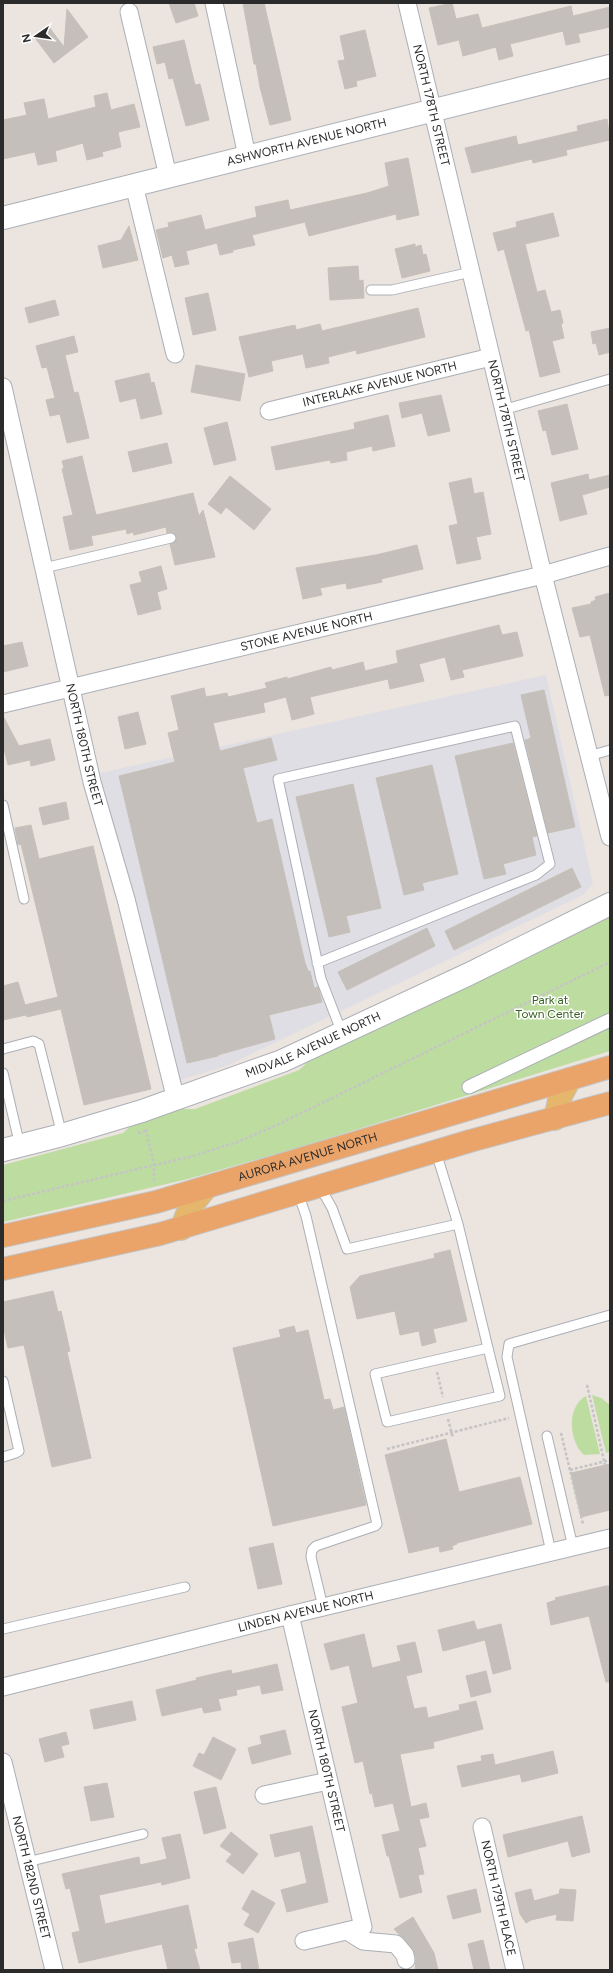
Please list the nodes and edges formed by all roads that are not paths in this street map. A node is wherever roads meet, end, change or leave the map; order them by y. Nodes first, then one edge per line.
1 (214, 3) edge
2 (407, 3) edge
3 (129, 12) dead end
4 (610, 66) edge
5 (433, 110) junction
6 (247, 156) junction
7 (168, 176) junction
8 (134, 185) junction
9 (3, 218) edge
10 (471, 272) junction
11 (371, 290) dead end
12 (175, 354) dead end
13 (491, 357) junction
14 (610, 379) edge
15 (3, 387) edge
16 (503, 410) junction
17 (269, 411) dead end
18 (171, 538) dead end
19 (610, 556) edge
20 (44, 568) junction
21 (543, 575) junction
22 (70, 687) junction
23 (3, 704) edge
24 (610, 750) edge
25 (589, 756) junction
26 (3, 805) edge
27 (610, 837) edge
28 (24, 899) dead end
29 (610, 904) edge
30 (317, 963) junction
31 (610, 1020) edge
32 (342, 1034) junction
33 (3, 1049) edge
34 (610, 1067) edge
35 (3, 1073) edge
36 (570, 1079) junction
37 (469, 1087) dead end
38 (176, 1100) junction
39 (610, 1103) edge
40 (555, 1119) junction
41 (62, 1135) junction
42 (11, 1148) edge
43 (436, 1152) junction
44 (320, 1187) junction
45 (206, 1188) junction
46 (298, 1193) junction
47 (458, 1224) junction
48 (181, 1229) junction
49 (3, 1236) edge
50 (3, 1269) edge
51 (610, 1315) edge
52 (488, 1348) junction
53 (3, 1381) edge
54 (547, 1436) dead end
55 (4, 1457) edge
56 (610, 1538) edge
57 (573, 1547) junction
58 (551, 1552) junction
59 (185, 1587) dead end
60 (322, 1607) junction
61 (290, 1615) junction
62 (3, 1629) edge
63 (3, 1687) edge
64 (3, 1762) edge
65 (328, 1781) junction
66 (264, 1795) dead end
67 (482, 1826) dead end
68 (143, 1834) dead end
69 (28, 1862) junction
70 (355, 1929) junction
71 (304, 1941) dead end
72 (406, 1960) dead end
73 (54, 1970) edge
74 (515, 1970) edge

1 - 6 street
2 - 5 street, NORTH 178TH STREET
3 - 7 street
4 - 5 street, ASHWORTH AVENUE NORTH
5 - 6 street, ASHWORTH AVENUE NORTH
5 - 10 street, NORTH 178TH STREET
6 - 7 street, ASHWORTH AVENUE NORTH
7 - 8 street, ASHWORTH AVENUE NORTH
8 - 9 street, ASHWORTH AVENUE NORTH
8 - 12 street
10 - 11 lane
10 - 13 street, NORTH 178TH STREET
13 - 16 street, NORTH 178TH STREET
13 - 17 street, INTERLAKE AVENUE NORTH
14 - 16 lane
15 - 20 street, NORTH 180TH STREET
16 - 21 street, NORTH 178TH STREET
18 - 20 lane
19 - 21 street, STONE AVENUE NORTH
20 - 22 street, NORTH 180TH STREET
21 - 22 street, STONE AVENUE NORTH
21 - 25 street, NORTH 178TH STREET
22 - 23 street, STONE AVENUE NORTH
22 - 38 street, NORTH 180TH STREET
24 - 25 lane
25 - 27 street, NORTH 178TH STREET
26 - 28 lane
29 - 32 street, MIDVALE AVENUE NORTH
30 - 30 lane
30 - 32 lane
31 - 37 street
32 - 38 street, MIDVALE AVENUE NORTH
33 - 41 lane
34 - 36 highway, AURORA AVENUE NORTH
35 - 42 lane
36 - 40 main road
36 - 45 highway, AURORA AVENUE NORTH
38 - 41 street, MIDVALE AVENUE NORTH
39 - 40 highway
40 - 43 highway
41 - 42 street, MIDVALE AVENUE NORTH
43 - 44 highway
43 - 47 lane
44 - 46 highway
44 - 47 lane
45 - 48 main road
45 - 49 highway, AURORA AVENUE NORTH
46 - 48 highway
46 - 60 lane
47 - 52 lane
48 - 50 highway
51 - 58 lane
52 - 52 lane
53 - 55 lane
54 - 57 lane
56 - 57 street, LINDEN AVENUE NORTH
57 - 58 street, LINDEN AVENUE NORTH
58 - 60 street, LINDEN AVENUE NORTH
59 - 62 lane
60 - 61 street, LINDEN AVENUE NORTH
61 - 63 street, LINDEN AVENUE NORTH
61 - 65 street, NORTH 180TH STREET
64 - 69 street, NORTH 182ND STREET
65 - 66 street
65 - 70 street, NORTH 180TH STREET
67 - 74 street, NORTH 179TH PLACE
68 - 69 lane
69 - 73 street, NORTH 182ND STREET
70 - 71 street
70 - 72 street

